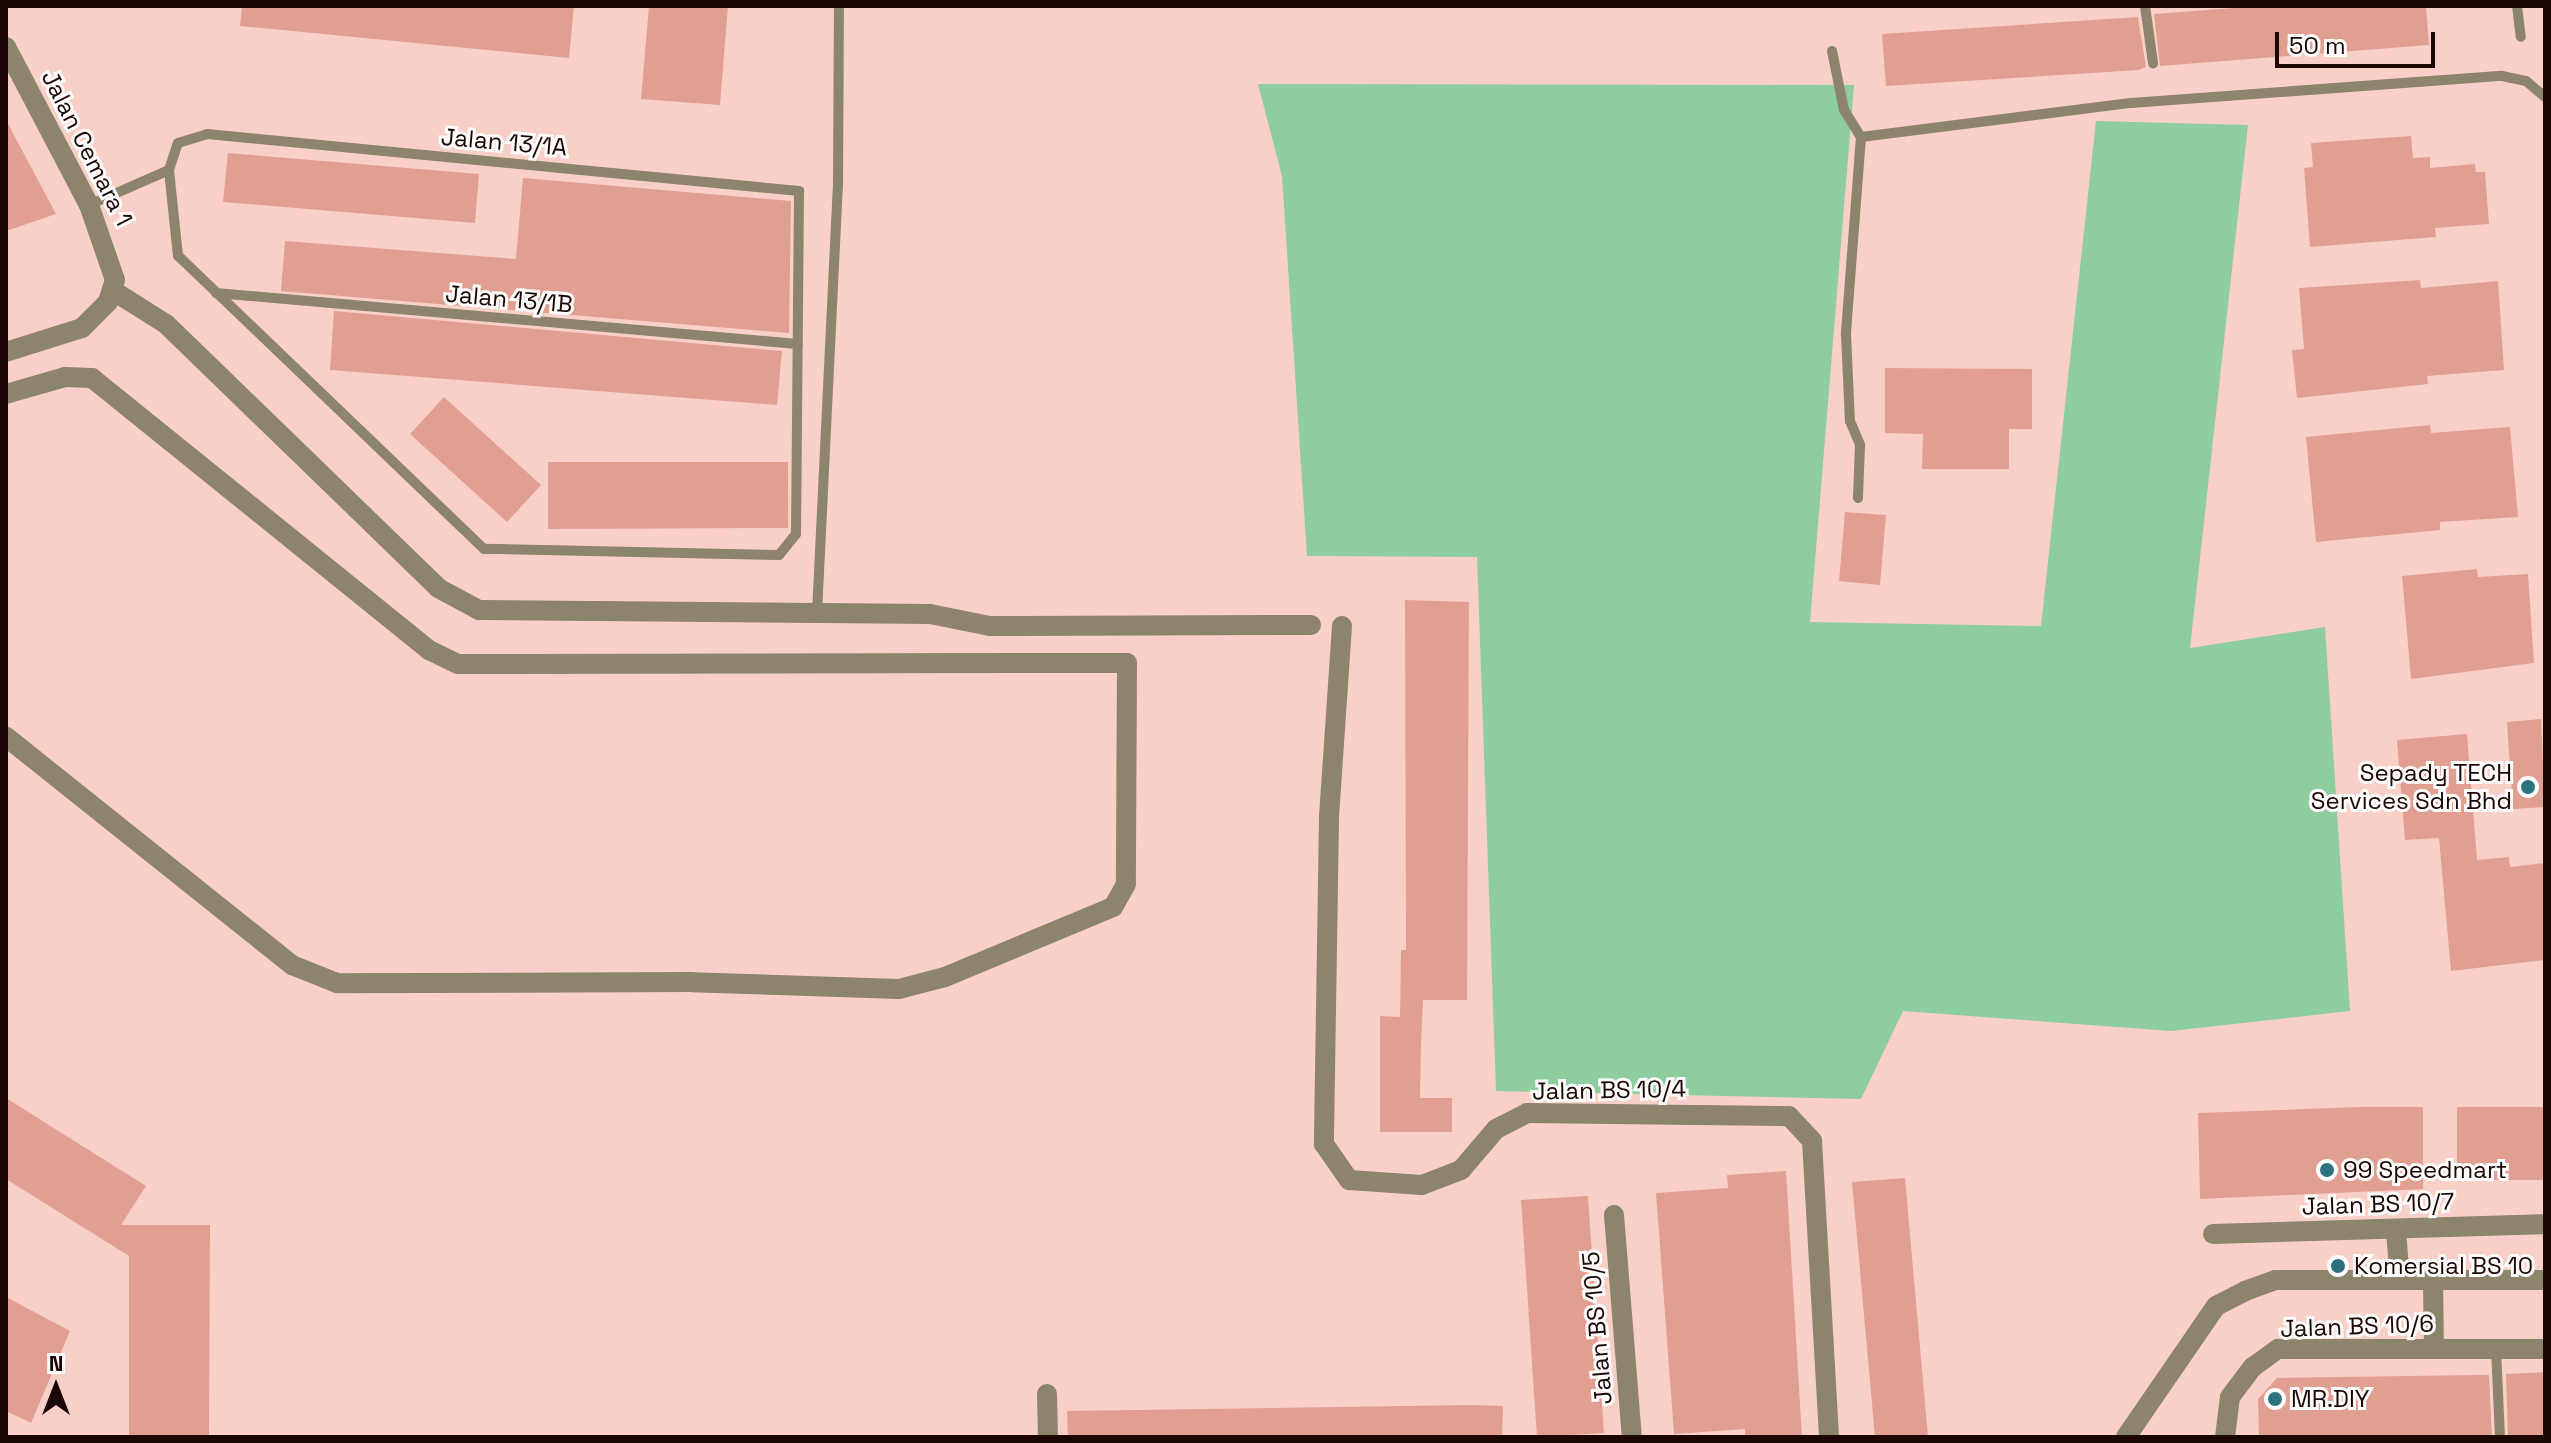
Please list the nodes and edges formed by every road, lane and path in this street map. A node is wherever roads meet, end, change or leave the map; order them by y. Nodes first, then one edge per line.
1 (839, 6) edge
2 (2145, 6) edge
3 (2517, 6) edge
4 (2521, 37) dead end
5 (6, 47) edge
6 (1832, 51) dead end
7 (2153, 63) dead end
8 (2545, 97) edge
9 (1861, 137) junction
10 (169, 170) junction
11 (89, 205) junction
12 (112, 290) junction
13 (216, 293) junction
14 (798, 344) junction
15 (6, 352) edge
16 (6, 394) edge
17 (1858, 498) dead end
18 (817, 613) junction
19 (1311, 625) dead end
20 (1342, 626) dead end
21 (6, 737) edge
22 (1614, 1215) dead end
23 (2545, 1224) edge
24 (2396, 1231) junction
25 (2213, 1234) dead end
26 (2433, 1279) junction
27 (2400, 1280) junction
28 (2545, 1280) edge
29 (2434, 1349) junction
30 (2496, 1349) junction
31 (2545, 1349) edge
32 (1047, 1394) dead end
33 (1048, 1437) edge
34 (1632, 1437) edge
35 (1829, 1437) edge
36 (2126, 1437) edge
37 (2225, 1437) edge
38 (2500, 1437) edge

1 - 18 lane
2 - 7 lane
3 - 4 lane
5 - 11 street, Jalan Cemara 1
6 - 9 lane
8 - 9 lane
9 - 17 lane
10 - 11 lane
10 - 13 lane
10 - 14 lane, Jalan 13/1A
11 - 12 street, Jalan Cemara 1
12 - 15 street
12 - 18 street
13 - 14 lane, Jalan 13/1B
13 - 14 lane
16 - 21 street
18 - 19 street
20 - 35 street, Jalan BS 10/4
22 - 34 street, Jalan BS 10/5
23 - 24 street, Jalan BS 10/7
24 - 25 street, Jalan BS 10/7
24 - 27 street
26 - 27 street
26 - 28 street
26 - 29 street
27 - 36 street
29 - 30 street, Jalan BS 10/6
29 - 37 street, Jalan BS 10/6
30 - 31 street, Jalan BS 10/6
30 - 38 lane
32 - 33 street

